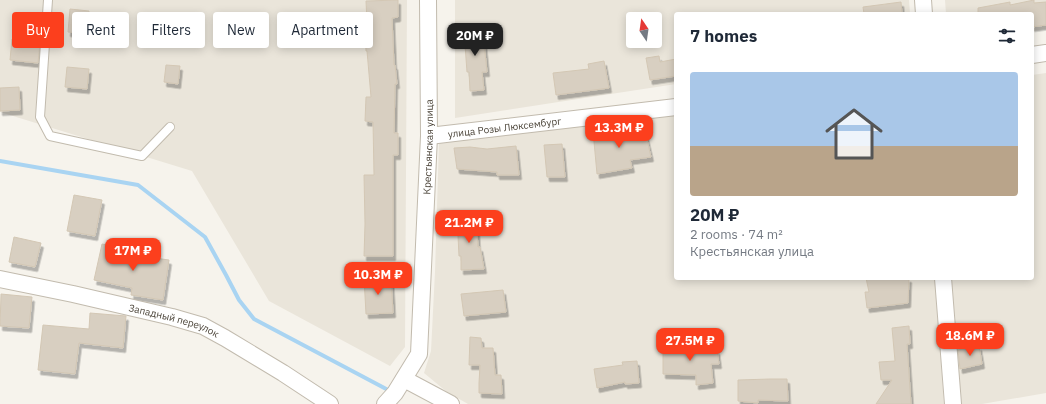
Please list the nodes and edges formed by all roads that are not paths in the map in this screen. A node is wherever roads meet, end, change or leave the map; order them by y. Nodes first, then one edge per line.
1 (48, 0) edge
2 (428, 0) edge
3 (923, 0) edge
4 (924, 12) edge
5 (1046, 53) edge
6 (1034, 55) edge
7 (674, 107) edge
8 (170, 127) dead end
9 (429, 136) junction
10 (0, 279) edge
11 (943, 280) edge
12 (404, 379) junction
13 (330, 404) edge
14 (385, 404) edge
15 (451, 404) edge
16 (953, 404) edge

1 - 8 lane
2 - 9 street, Крестьянская улица
3 - 4 street
5 - 6 street
7 - 9 street, улица Розы Люксембург
9 - 12 street, Крестьянская улица
10 - 13 street, Западный переулок
11 - 16 street
12 - 14 street, Крестьянская улица
12 - 15 street

